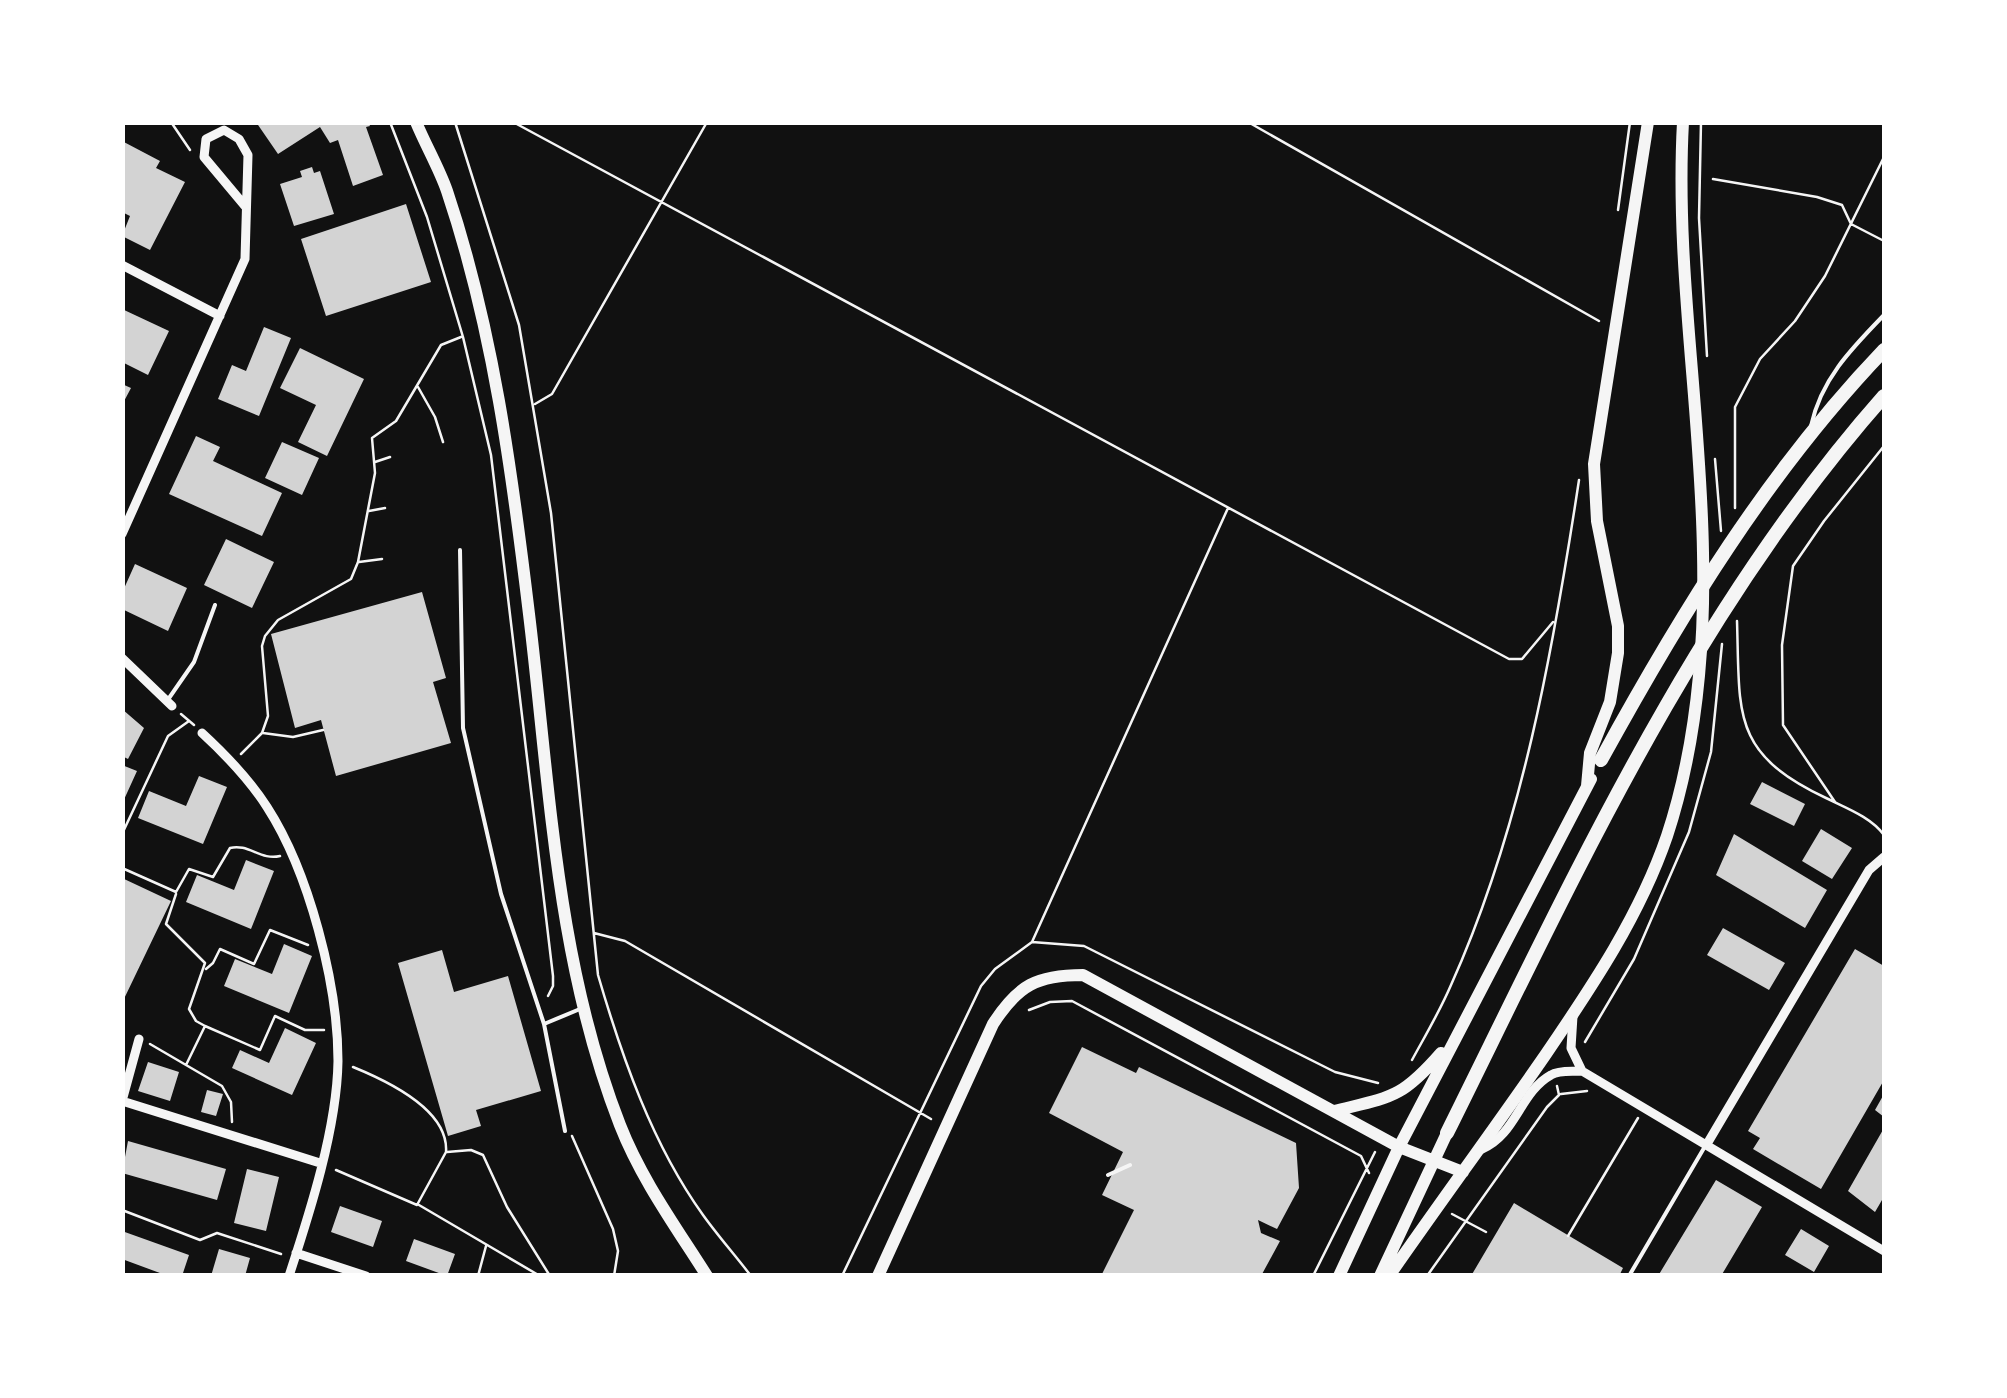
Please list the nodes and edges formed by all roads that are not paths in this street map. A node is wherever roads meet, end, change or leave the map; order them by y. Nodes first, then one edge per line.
1 (416, 122) edge
2 (1648, 122) edge
3 (1683, 122) edge
4 (244, 206) junction
5 (122, 265) edge
6 (1884, 315) edge
7 (220, 316) junction
8 (1884, 350) edge
9 (1884, 396) edge
10 (1809, 437) junction
11 (122, 534) edge
12 (460, 550) dead end
13 (215, 605) dead end
14 (122, 658) edge
15 (169, 704) joint
16 (202, 733) road end
17 (1601, 760) joint
18 (1587, 786) junction
19 (1884, 857) edge
20 (584, 1007) junction
21 (1572, 1015) junction
22 (544, 1024) junction
23 (1456, 1036) junction
24 (139, 1038) road end
25 (1582, 1071) junction
26 (122, 1101) edge
27 (1334, 1111) junction
28 (567, 1130) road end
29 (1447, 1133) joint
30 (1707, 1144) junction
31 (1399, 1147) junction
32 (1480, 1149) junction
33 (1433, 1162) junction
34 (320, 1163) junction
35 (1130, 1166) dead end
36 (1463, 1172) junction
37 (1108, 1175) dead end
38 (1884, 1251) edge
39 (295, 1256) junction
40 (289, 1276) edge
41 (366, 1276) edge
42 (707, 1276) edge
43 (878, 1276) edge
44 (1338, 1276) edge
45 (1380, 1276) edge
46 (1389, 1276) edge
47 (1629, 1276) edge

1 - 20 main road
2 - 18 main road
3 - 21 main road
4 - 4 street
4 - 7 street
5 - 7 street
6 - 10 lane
7 - 11 street
8 - 10 highway
9 - 29 highway
10 - 17 highway
12 - 22 lane
13 - 15 lane
14 - 15 street
16 - 34 street
17 - 18 main road
18 - 23 main road
19 - 30 street
20 - 22 lane
20 - 42 main road
21 - 25 street
21 - 32 main road
22 - 28 lane
23 - 27 main road
23 - 31 main road
24 - 26 street
25 - 30 street
25 - 32 street
26 - 34 street
27 - 31 main road
27 - 43 main road
29 - 33 main road
30 - 38 street
30 - 47 lane
31 - 33 main road
31 - 44 main road
32 - 36 main road
33 - 36 main road
33 - 45 main road
34 - 39 street
35 - 37 lane
36 - 46 main road
39 - 40 street
39 - 41 street

